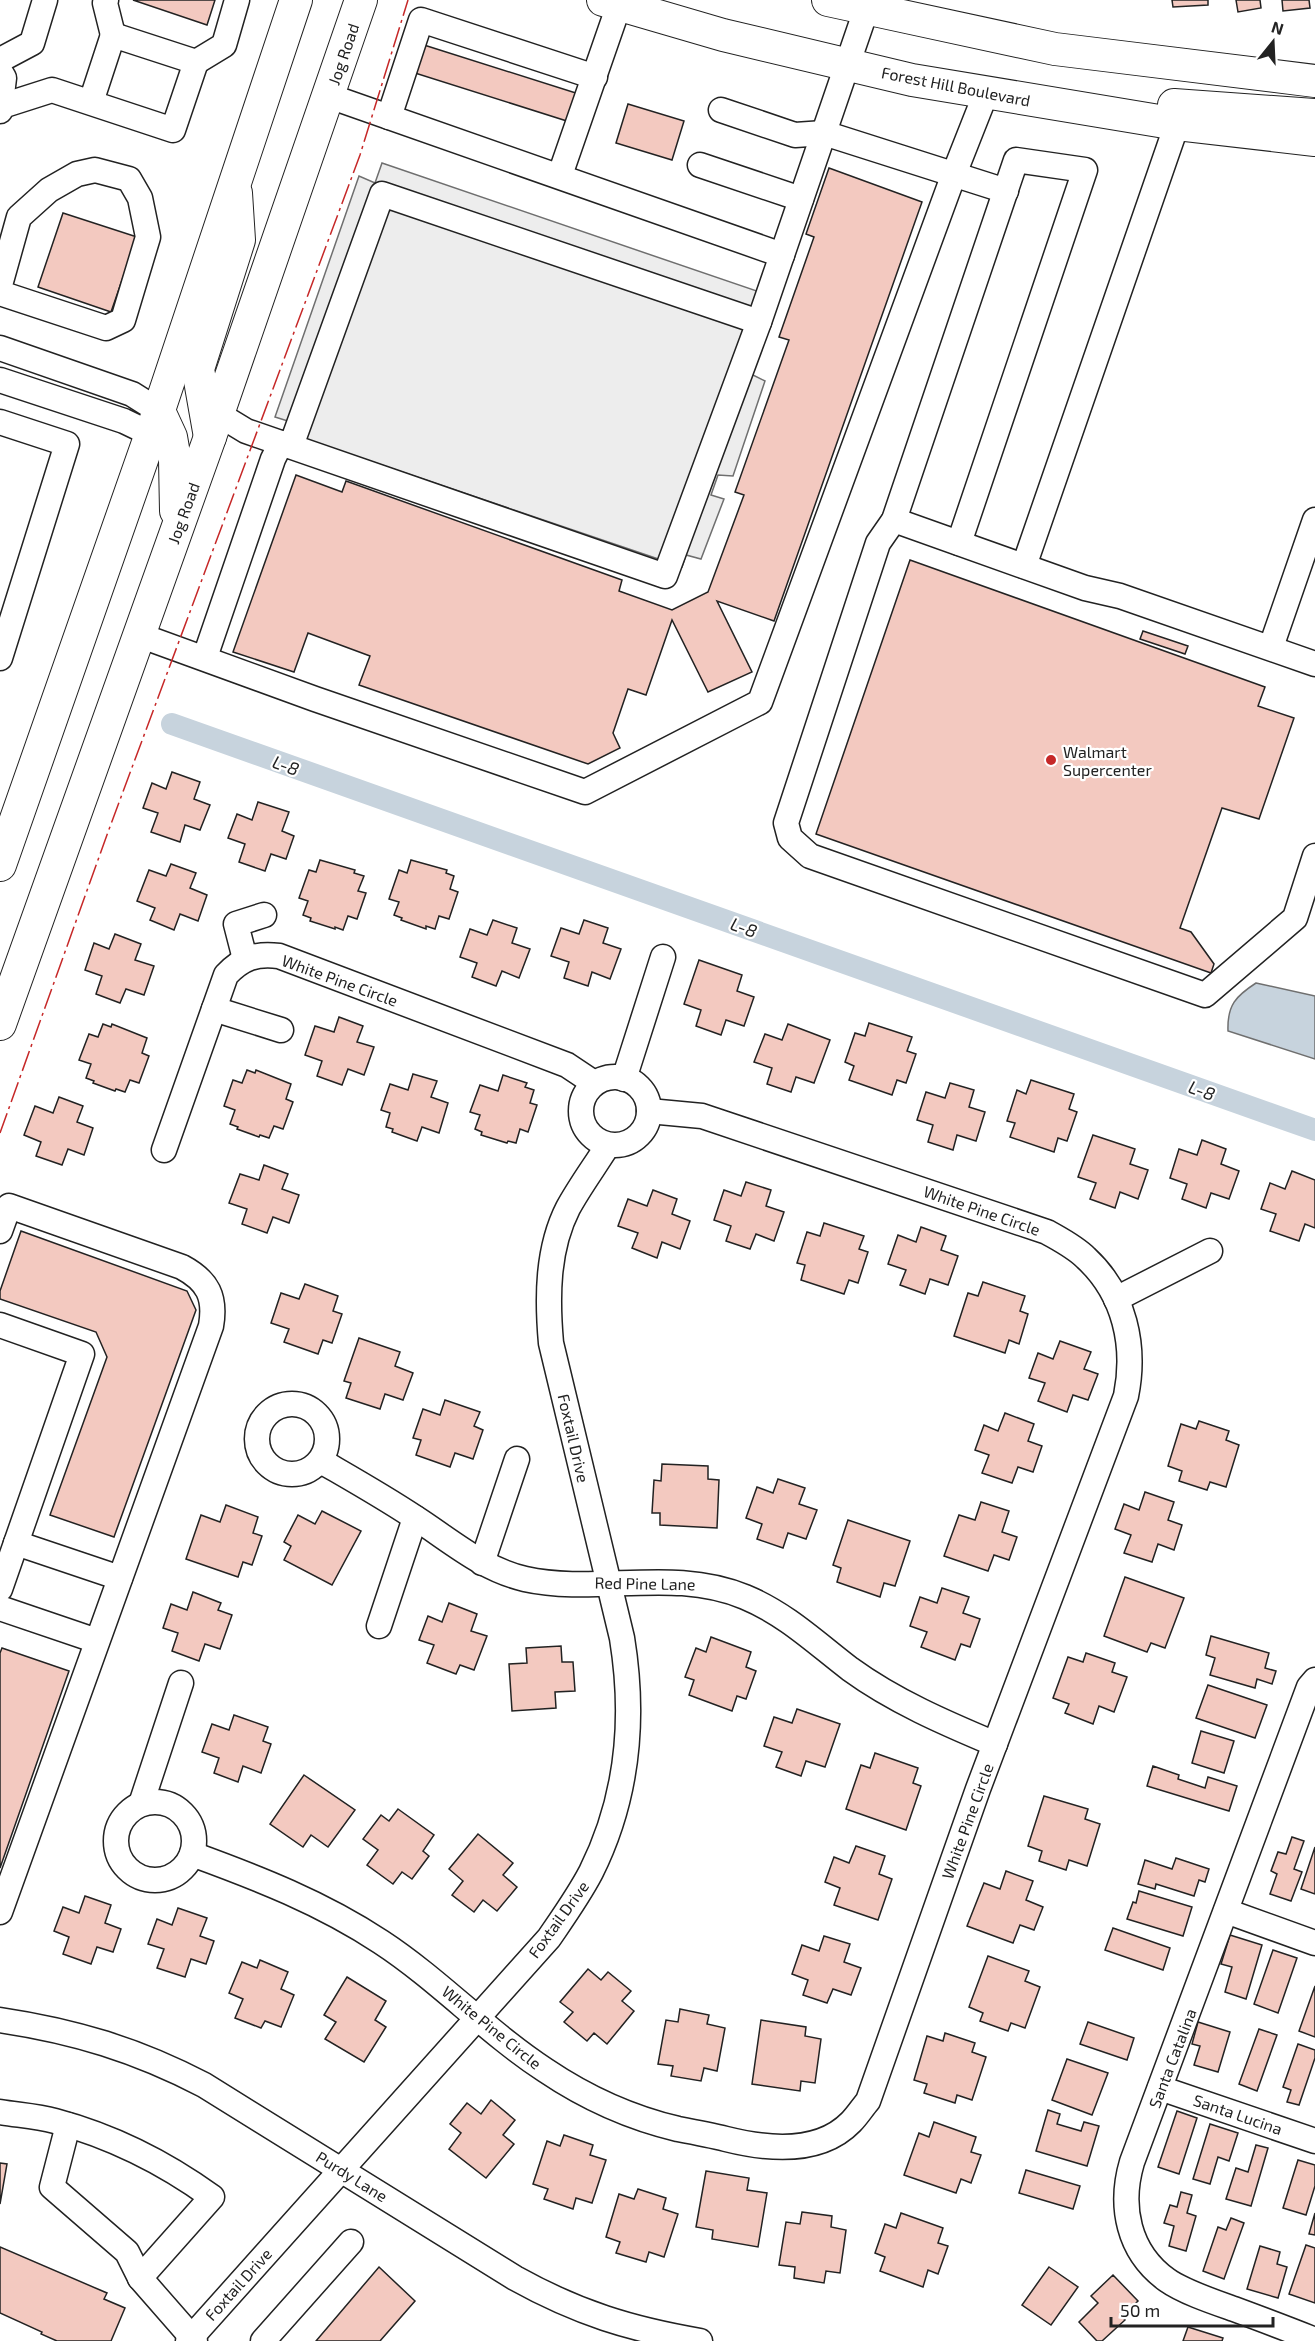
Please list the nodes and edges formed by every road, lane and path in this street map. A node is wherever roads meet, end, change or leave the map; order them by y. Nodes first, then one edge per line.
1 (45, 0) edge
2 (106, 0) edge
3 (237, 0) edge
4 (296, 0) edge
5 (361, 0) edge
6 (828, 0) edge
7 (611, 3) edge
8 (866, 9) junction
9 (113, 35) junction
10 (0, 60) edge
11 (196, 62) junction
12 (848, 65) junction
13 (0, 71) edge
14 (595, 76) junction
15 (1315, 81) edge
16 (986, 93) junction
17 (329, 96) junction
18 (91, 102) junction
19 (1047, 103) junction
20 (1, 109) edge
21 (721, 110) dead end
22 (1315, 115) edge
23 (389, 117) junction
24 (1177, 124) junction
25 (824, 133) junction
26 (1315, 140) edge
27 (700, 165) dead end
28 (954, 174) junction
29 (560, 176) junction
30 (235, 177) junction
31 (1006, 191) junction
32 (801, 200) junction
33 (9, 214) edge
34 (782, 255) junction
35 (0, 285) edge
36 (0, 293) edge
37 (759, 322) junction
38 (0, 348) edge
39 (0, 380) edge
40 (0, 422) edge
41 (155, 423) junction
42 (214, 426) junction
43 (286, 445) junction
44 (894, 520) junction
45 (1315, 520) edge
46 (177, 530) junction
47 (959, 543) junction
48 (1024, 566) junction
49 (139, 635) junction
50 (1271, 647) junction
51 (205, 657) junction
52 (0, 658) edge
53 (1315, 664) edge
54 (1315, 856) edge
55 (0, 865) edge
56 (264, 915) dead end
57 (663, 957) dead end
58 (245, 959) junction
59 (214, 1009) junction
60 (0, 1024) edge
61 (281, 1030) dead end
62 (624, 1079) junction
63 (594, 1083) junction
64 (649, 1111) junction
65 (608, 1145) junction
66 (164, 1150) dead end
67 (0, 1231) edge
68 (1210, 1251) dead end
69 (1116, 1299) junction
70 (0, 1325) edge
71 (518, 1459) dead end
72 (321, 1461) dead end
73 (415, 1518) junction
74 (16, 1543) junction
75 (482, 1563) junction
76 (120, 1578) junction
77 (608, 1582) junction
78 (0, 1589) edge
79 (0, 1608) edge
80 (379, 1626) dead end
81 (98, 1641) junction
82 (1315, 1680) edge
83 (181, 1683) dead end
84 (995, 1744) junction
85 (141, 1804) junction
86 (192, 1854) junction
87 (1226, 1911) junction
88 (0, 1912) edge
89 (1315, 1943) edge
90 (478, 2017) junction
91 (0, 2020) edge
92 (1160, 2088) junction
93 (0, 2112) edge
94 (68, 2125) junction
95 (1315, 2141) edge
96 (341, 2170) junction
97 (351, 2242) dead end
98 (140, 2278) junction
99 (191, 2340) edge
100 (1315, 2340) edge
101 (263, 2341) edge
102 (700, 2341) edge

1 - 10 street
2 - 9 street
3 - 11 street
4 - 30 main road
5 - 17 main road, Jog Road
6 - 8 main road
7 - 12 main road, Forest Hill Boulevard
7 - 14 street
8 - 12 street
8 - 15 main road
9 - 11 street
9 - 18 street
11 - 18 street
12 - 16 main road, Forest Hill Boulevard
12 - 25 street
13 - 20 street
14 - 23 street
14 - 29 street
16 - 19 main road, Forest Hill Boulevard
16 - 28 street
17 - 23 street
17 - 42 main road, Jog Road
18 - 20 street
19 - 22 main road
19 - 24 main road, Forest Hill Boulevard
21 - 25 street
23 - 29 street
24 - 26 main road, Forest Hill Boulevard
24 - 48 street
25 - 28 street
25 - 32 street
27 - 32 street
28 - 31 street
28 - 51 street
29 - 34 street
30 - 41 main road
30 - 42 main road
31 - 44 street
31 - 47 street
32 - 34 street
33 - 35 street
33 - 36 street
34 - 37 street
37 - 43 street
37 - 43 street
38 - 41 street
39 - 41 street
40 - 52 street
41 - 46 main road
41 - 55 main road
42 - 43 street
42 - 46 main road, Jog Road
43 - 51 street
44 - 47 street
44 - 54 street
45 - 50 street
46 - 49 main road, Jog Road
47 - 48 street
48 - 50 street
49 - 51 street
49 - 60 main road, Jog Road
50 - 53 street
56 - 58 street
57 - 62 street
58 - 59 street
58 - 63 street, White Pine Circle
59 - 61 street
59 - 66 street
62 - 63 street
62 - 64 street
63 - 65 street
64 - 65 street
64 - 69 street, White Pine Circle
65 - 77 street, Foxtail Drive
67 - 76 street
68 - 69 street
69 - 84 street, White Pine Circle
70 - 74 street
71 - 75 street
72 - 73 street, Red Pine Lane
73 - 75 street, Red Pine Lane
73 - 80 street
74 - 76 street
74 - 78 street
75 - 77 street, Red Pine Lane
76 - 81 street
77 - 84 street, Red Pine Lane
77 - 90 street, Foxtail Drive
79 - 81 street
81 - 88 street
82 - 87 street, Santa Catalina
83 - 85 street
84 - 90 street, White Pine Circle
85 - 86 street
85 - 86 street
86 - 90 street, White Pine Circle
87 - 89 street
87 - 92 street, Santa Catalina
90 - 96 street, Foxtail Drive
91 - 96 street, Purdy Lane
92 - 95 street, Santa Lucina
92 - 100 street, Santa Catalina
93 - 94 street
94 - 98 street
94 - 98 street
96 - 99 street, Foxtail Drive
96 - 102 street, Purdy Lane
97 - 101 street
98 - 99 street

